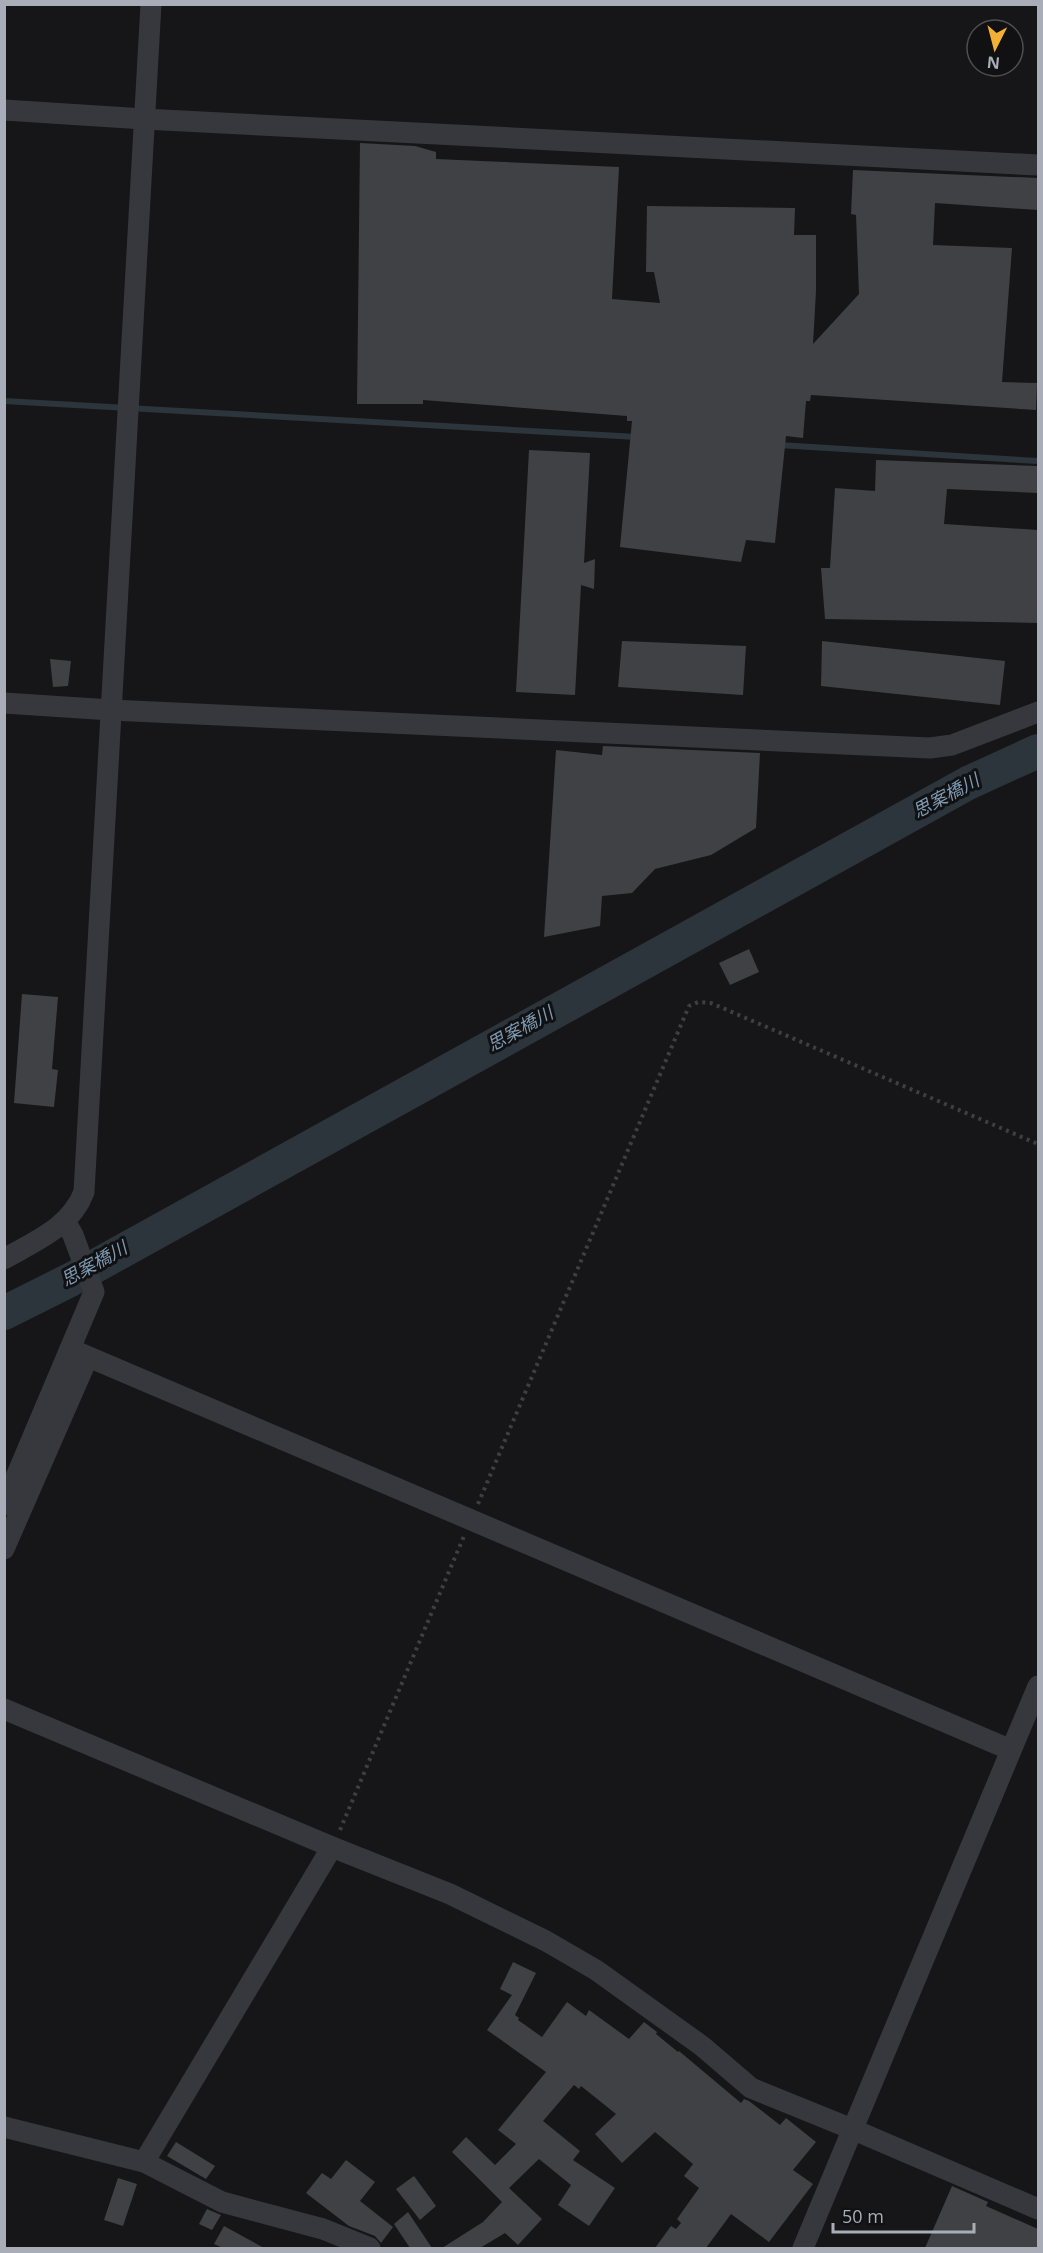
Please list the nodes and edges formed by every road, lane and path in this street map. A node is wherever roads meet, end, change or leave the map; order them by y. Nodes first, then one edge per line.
1 (151, 4) edge
2 (4, 110) edge
3 (144, 119) junction
4 (1038, 165) edge
5 (4, 703) edge
6 (111, 710) junction
7 (1038, 712) edge
8 (1038, 1144) edge
9 (69, 1228) junction
10 (4, 1259) edge
11 (79, 1353) junction
12 (4, 1505) edge
13 (471, 1520) junction
14 (4, 1549) edge
15 (1038, 1686) edge
16 (4, 1709) edge
17 (1011, 1750) junction
18 (332, 1847) junction
19 (4, 2127) edge
20 (852, 2129) junction
21 (144, 2162) junction
22 (1038, 2209) edge
23 (370, 2248) edge
24 (802, 2248) edge

1 - 3 street
2 - 3 street
3 - 4 street
3 - 6 street
5 - 6 street
6 - 7 street
6 - 9 street
8 - 13 path
9 - 10 street
9 - 11 street
11 - 12 street
11 - 13 street
11 - 14 street
13 - 17 street
13 - 18 path
15 - 17 street
16 - 18 street
17 - 20 street
18 - 20 street
18 - 21 street
19 - 21 street
20 - 22 street
20 - 24 street
21 - 23 street

